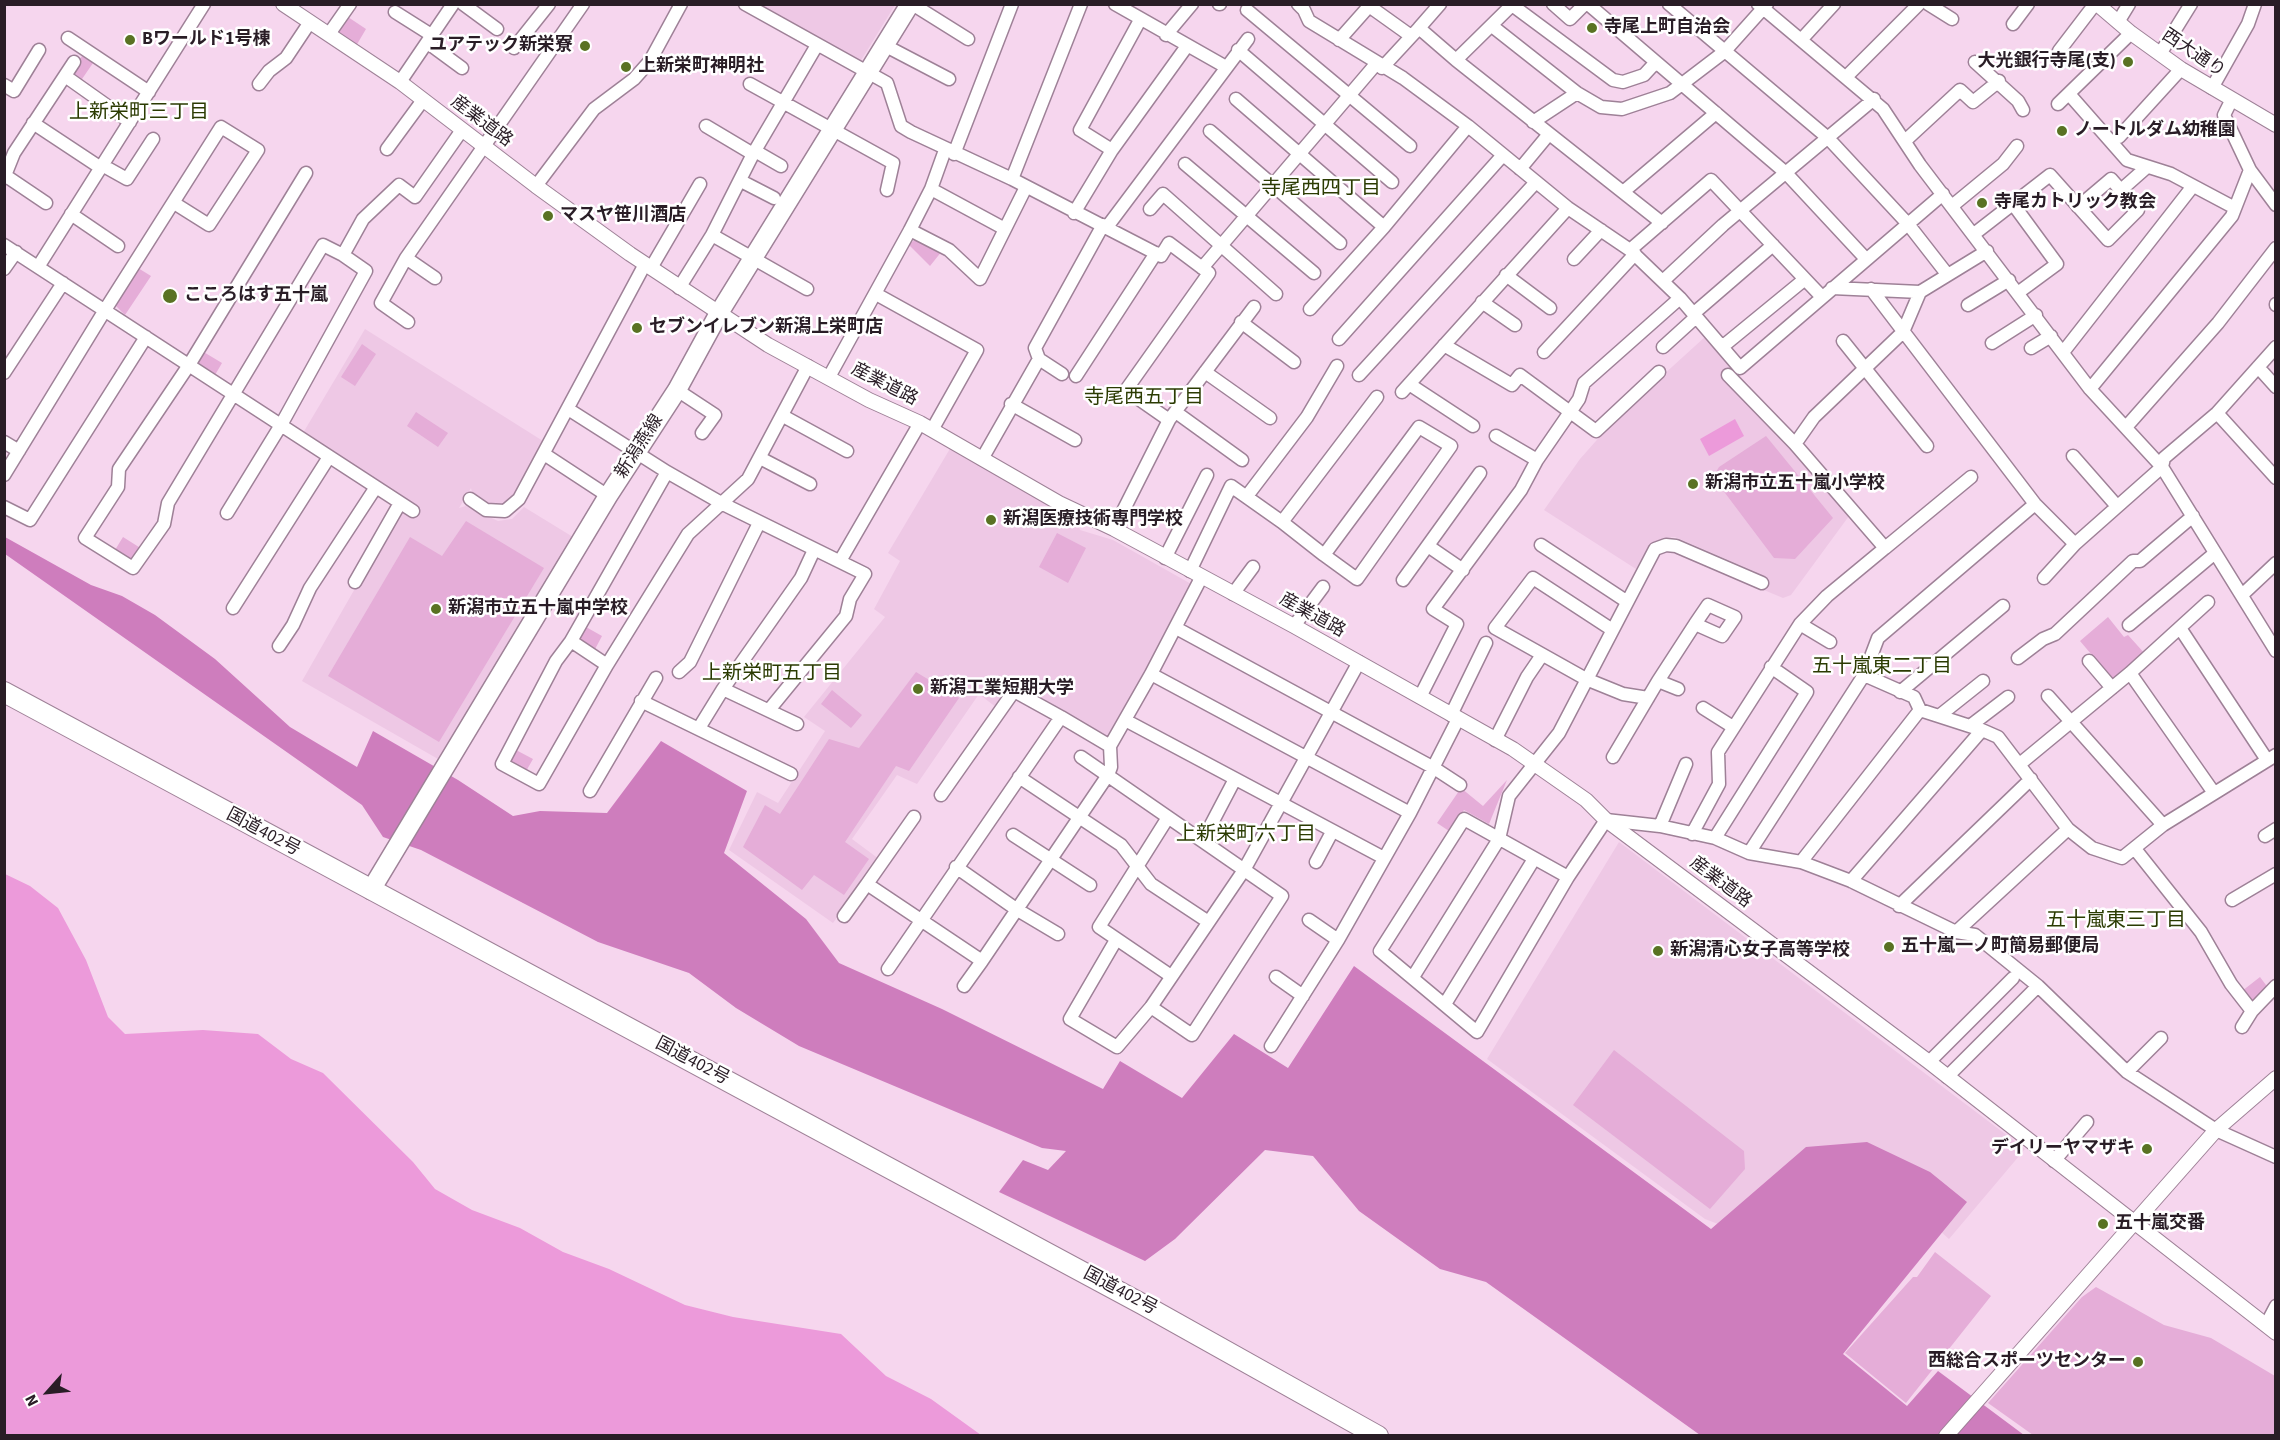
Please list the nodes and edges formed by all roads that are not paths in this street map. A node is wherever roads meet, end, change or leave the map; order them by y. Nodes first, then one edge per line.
1 (204, 4) edge
2 (283, 4) edge
3 (350, 4) edge
4 (549, 4) edge
5 (583, 4) edge
6 (681, 4) edge
7 (745, 4) edge
8 (911, 4) edge
9 (1012, 4) edge
10 (1081, 4) edge
11 (1115, 4) edge
12 (1192, 4) edge
13 (1553, 4) edge
14 (1587, 4) edge
15 (1669, 4) edge
16 (1834, 4) edge
17 (1919, 4) edge
18 (1928, 4) edge
19 (2028, 4) edge
20 (2096, 4) edge
21 (2129, 4) edge
22 (2191, 4) edge
23 (2255, 4) edge
24 (454, 5) edge
25 (1370, 5) edge
26 (1437, 5) edge
27 (1512, 5) edge
28 (1303, 6) edge
29 (1763, 6) edge
30 (1247, 10) dead end
31 (396, 12) dead end
32 (1952, 19) dead end
33 (1140, 20) junction
34 (310, 22) junction
35 (2118, 22) junction
36 (2013, 24) dead end
37 (1492, 26) junction
38 (497, 29) dead end
39 (1415, 32) junction
40 (2131, 33) junction
41 (329, 34) junction
42 (1166, 35) junction
43 (68, 38) dead end
44 (431, 39) junction
45 (968, 39) dead end
46 (1248, 39) dead end
47 (1339, 40) junction
48 (1801, 40) junction
49 (817, 45) junction
50 (884, 45) junction
51 (1186, 46) junction
52 (514, 48) dead end
53 (39, 50) dead end
54 (1238, 50) junction
55 (2059, 51) dead end
56 (1724, 52) junction
57 (2160, 54) junction
58 (1456, 60) junction
59 (74, 62) dead end
60 (1656, 62) junction
61 (1975, 62) dead end
62 (1379, 66) junction
63 (462, 68) dead end
64 (1226, 68) junction
65 (2181, 69) junction
66 (869, 72) junction
67 (65, 76) junction
68 (1846, 76) junction
69 (949, 79) dead end
70 (1999, 81) junction
71 (400, 82) junction
72 (259, 84) dead end
73 (750, 84) dead end
74 (1682, 84) junction
75 (4, 86) edge
76 (2212, 88) junction
77 (149, 92) junction
78 (1577, 93) junction
79 (2069, 94) junction
80 (1349, 96) junction
81 (1236, 99) dead end
82 (1874, 99) junction
83 (423, 100) junction
84 (2231, 101) junction
85 (784, 102) junction
86 (2058, 104) dead end
87 (2023, 110) dead end
88 (1716, 113) junction
89 (130, 122) junction
90 (1533, 122) junction
91 (33, 123) junction
92 (1324, 123) junction
93 (2276, 125) edge
94 (706, 126) dead end
95 (1468, 126) junction
96 (462, 130) junction
97 (834, 130) junction
98 (1210, 131) dead end
99 (1549, 134) junction
100 (2119, 137) dead end
101 (1828, 138) junction
102 (153, 139) dead end
103 (1906, 140) junction
104 (1410, 146) dead end
105 (2017, 146) dead end
106 (485, 148) junction
107 (387, 149) dead end
108 (1112, 150) junction
109 (950, 152) junction
110 (754, 153) junction
111 (1300, 154) junction
112 (1503, 155) junction
113 (1185, 164) dead end
114 (101, 166) junction
115 (781, 166) dead end
116 (2147, 166) junction
117 (1520, 169) junction
118 (2250, 170) junction
119 (306, 173) dead end
120 (1786, 173) junction
121 (5, 177) edge
122 (1012, 179) junction
123 (741, 181) junction
124 (1392, 182) dead end
125 (1536, 182) junction
126 (700, 184) dead end
127 (1273, 184) junction
128 (536, 186) junction
129 (1026, 186) junction
130 (2193, 186) junction
131 (931, 189) junction
132 (887, 190) dead end
133 (2121, 190) junction
134 (1623, 192) junction
135 (1943, 194) junction
136 (774, 198) dead end
137 (46, 202) dead end
138 (174, 203) junction
139 (2013, 204) junction
140 (2276, 205) edge
141 (1952, 206) junction
142 (2078, 207) junction
143 (1568, 208) junction
144 (2235, 208) junction
145 (1150, 209) dead end
146 (1741, 211) junction
147 (1074, 213) junction
148 (71, 214) junction
149 (1248, 216) junction
150 (1662, 223) junction
151 (1908, 224) junction
152 (1105, 226) junction
153 (1384, 227) junction
154 (1005, 229) junction
155 (910, 230) junction
156 (1601, 230) junction
157 (1974, 234) junction
158 (712, 235) junction
159 (1340, 243) dead end
160 (4, 245) edge
161 (1221, 245) junction
162 (1773, 245) junction
163 (118, 246) dead end
164 (2276, 248) edge
165 (1987, 251) junction
166 (16, 252) junction
167 (1633, 252) junction
168 (1155, 253) junction
169 (343, 255) junction
170 (406, 258) junction
171 (753, 259) junction
172 (1574, 259) dead end
173 (1866, 259) junction
174 (648, 266) junction
175 (38, 267) junction
176 (1202, 268) junction
177 (4, 269) edge
178 (1314, 273) dead end
179 (1506, 274) junction
180 (1947, 274) junction
181 (435, 278) dead end
182 (1805, 279) junction
183 (1664, 280) junction
184 (2009, 280) junction
185 (63, 283) junction
186 (680, 288) junction
187 (1832, 288) junction
188 (807, 289) dead end
189 (1871, 289) junction
190 (1920, 292) junction
191 (2019, 292) junction
192 (876, 294) junction
193 (1276, 294) dead end
194 (1822, 297) junction
195 (1680, 298) junction
196 (1482, 302) junction
197 (1968, 305) dead end
198 (1254, 307) dead end
199 (1550, 308) dead end
200 (1310, 309) dead end
201 (105, 310) junction
202 (719, 313) junction
203 (1695, 315) junction
204 (2036, 315) junction
205 (408, 322) dead end
206 (1240, 322) junction
207 (1515, 325) dead end
208 (1903, 332) junction
209 (2051, 336) junction
210 (146, 337) junction
211 (1339, 339) dead end
212 (1843, 341) dead end
213 (1992, 343) dead end
214 (1444, 345) junction
215 (1663, 347) dead end
216 (1722, 347) junction
217 (2276, 347) edge
218 (2031, 348) dead end
219 (2064, 351) junction
220 (1544, 352) dead end
221 (1039, 359) junction
222 (1294, 362) dead end
223 (189, 365) junction
224 (808, 366) junction
225 (1337, 366) dead end
226 (1866, 368) junction
227 (2258, 368) junction
228 (1205, 372) junction
229 (1659, 372) dead end
230 (4, 373) edge
231 (1062, 374) dead end
232 (1359, 375) dead end
233 (1728, 375) dead end
234 (1076, 376) dead end
235 (829, 377) junction
236 (2276, 387) edge
237 (2090, 389) junction
238 (677, 390) junction
239 (234, 396) junction
240 (1377, 397) dead end
241 (1011, 404) junction
242 (568, 409) junction
243 (1568, 412) junction
244 (2217, 413) junction
245 (783, 416) junction
246 (1173, 416) junction
247 (1270, 418) dead end
248 (281, 425) junction
249 (1473, 426) dead end
250 (2127, 426) junction
251 (926, 427) junction
252 (702, 433) dead end
253 (1496, 436) dead end
254 (1075, 440) dead end
255 (4, 442) edge
256 (1795, 444) junction
257 (1927, 446) dead end
258 (19, 451) junction
259 (847, 452) dead end
260 (636, 453) junction
261 (544, 454) junction
262 (2073, 456) dead end
263 (329, 457) junction
264 (760, 458) junction
265 (982, 459) junction
266 (1242, 460) dead end
267 (1537, 460) junction
268 (2162, 467) junction
269 (667, 472) junction
270 (1480, 473) dead end
271 (4, 475) edge
272 (1207, 475) dead end
273 (1971, 477) dead end
274 (2276, 478) edge
275 (810, 484) dead end
276 (376, 487) junction
277 (608, 496) junction
278 (1247, 496) junction
279 (470, 499) dead end
280 (400, 503) junction
281 (723, 504) junction
282 (2035, 504) junction
283 (2116, 506) junction
284 (4, 507) edge
285 (413, 511) dead end
286 (227, 513) dead end
287 (2193, 516) junction
288 (1282, 522) junction
289 (759, 523) junction
290 (1114, 529) junction
291 (2075, 544) junction
292 (1541, 545) dead end
293 (1428, 546) junction
294 (1885, 548) junction
295 (814, 550) junction
296 (2215, 553) junction
297 (1324, 555) junction
298 (1165, 558) junction
299 (840, 561) junction
300 (2276, 563) edge
301 (1253, 567) dead end
302 (1463, 570) junction
303 (1195, 575) junction
304 (2044, 578) dead end
305 (1403, 580) dead end
306 (355, 582) dead end
307 (1762, 583) dead end
308 (1323, 587) dead end
309 (1233, 594) junction
310 (2242, 595) junction
311 (1626, 601) junction
312 (2208, 602) dead end
313 (2003, 606) dead end
314 (233, 608) dead end
315 (1695, 624) dead end
316 (1800, 624) junction
317 (2129, 625) dead end
318 (1294, 626) junction
319 (1176, 628) junction
320 (2180, 628) junction
321 (1611, 629) junction
322 (571, 641) junction
323 (1830, 642) dead end
324 (1486, 643) dead end
325 (279, 646) dead end
326 (2274, 646) edge
327 (1542, 655) junction
328 (2018, 658) dead end
329 (2089, 661) dead end
330 (1359, 662) junction
331 (607, 664) junction
332 (1771, 667) junction
333 (679, 672) dead end
334 (2130, 673) junction
335 (1151, 674) junction
336 (1864, 675) junction
337 (656, 678) dead end
338 (1586, 679) junction
339 (1658, 681) junction
340 (1983, 681) dead end
341 (2112, 688) junction
342 (723, 689) junction
343 (1678, 689) dead end
344 (4, 692) edge
345 (1900, 692) junction
346 (2048, 696) dead end
347 (1420, 697) junction
348 (2008, 697) dead end
349 (1648, 698) junction
350 (641, 701) junction
351 (1703, 708) dead end
352 (769, 710) junction
353 (1920, 710) junction
354 (1331, 711) junction
355 (1940, 716) junction
356 (1061, 717) junction
357 (1454, 717) junction
358 (1125, 720) junction
359 (2070, 722) junction
360 (797, 724) dead end
361 (699, 728) junction
362 (1733, 728) junction
363 (1976, 728) junction
364 (1495, 740) junction
365 (1110, 746) junction
366 (1081, 757) dead end
367 (1307, 757) junction
368 (2271, 757) edge
369 (1613, 758) dead end
370 (2021, 763) junction
371 (1686, 764) dead end
372 (1534, 765) junction
373 (1434, 768) junction
374 (791, 774) dead end
375 (1108, 775) junction
376 (1019, 777) junction
377 (1235, 779) junction
378 (2031, 779) junction
379 (1460, 785) dead end
380 (590, 791) dead end
381 (2214, 793) junction
382 (941, 795) dead end
383 (1282, 805) junction
384 (1410, 813) junction
385 (1080, 816) junction
386 (914, 817) dead end
387 (1167, 819) junction
388 (1606, 820) junction
389 (2163, 825) junction
390 (1660, 826) junction
391 (2068, 829) junction
392 (1332, 832) junction
393 (1692, 834) junction
394 (1013, 835) dead end
395 (1715, 837) junction
396 (1203, 840) junction
397 (1499, 840) junction
398 (2135, 849) junction
399 (1749, 853) junction
400 (1384, 858) junction
401 (1534, 859) junction
402 (1051, 860) junction
403 (1316, 862) dead end
404 (1801, 862) junction
405 (956, 867) junction
406 (1137, 867) junction
407 (1244, 870) junction
408 (2276, 873) edge
409 (1568, 877) junction
410 (1851, 881) junction
411 (867, 884) junction
412 (1090, 885) dead end
413 (371, 890) junction
414 (2232, 900) dead end
415 (1899, 906) junction
416 (1016, 909) junction
417 (844, 916) dead end
418 (1309, 920) dead end
419 (921, 921) junction
420 (1207, 921) junction
421 (1956, 932) junction
422 (1058, 934) dead end
423 (1116, 940) junction
424 (1338, 940) junction
425 (981, 961) junction
426 (888, 969) dead end
427 (1171, 976) junction
428 (1276, 977) dead end
429 (1413, 977) junction
430 (2013, 978) dead end
431 (964, 986) dead end
432 (2038, 986) junction
433 (2276, 986) edge
434 (1303, 996) junction
435 (1445, 1004) junction
436 (1151, 1006) junction
437 (2252, 1011) junction
438 (2242, 1027) dead end
439 (2161, 1038) dead end
440 (1270, 1046) dead end
441 (1929, 1062) junction
442 (2127, 1072) junction
443 (1947, 1077) junction
444 (2276, 1078) edge
445 (2087, 1122) dead end
446 (2216, 1130) junction
447 (2276, 1157) edge
448 (2054, 1161) junction
449 (2134, 1224) junction
450 (2276, 1305) edge
451 (2271, 1329) edge
452 (1378, 1436) edge
453 (1946, 1436) edge

1 - 77 street
2 - 34 street, 産業道路
3 - 41 street
4 - 52 street
5 - 106 street
6 - 128 street
7 - 49 street
8 - 45 street
8 - 50 main road, 新潟燕線
9 - 109 street
10 - 122 street
11 - 33 street
12 - 42 street
13 - 14 street
14 - 60 street
15 - 56 street
16 - 48 street
17 - 68 street
18 - 32 street
19 - 36 street
20 - 35 street, 西大通り
20 - 55 street
21 - 35 street
22 - 57 street
23 - 76 street
24 - 38 street
24 - 44 street
25 - 39 street
25 - 47 street
26 - 39 street
27 - 37 street
27 - 60 street
28 - 47 street
29 - 48 street
29 - 56 street
30 - 80 street
31 - 44 street
33 - 42 street
33 - 108 street
34 - 41 street, 産業道路
34 - 72 street
35 - 40 street, 西大通り
37 - 58 street
37 - 78 street
39 - 58 street
39 - 62 street
40 - 57 street, 西大通り
40 - 79 street
41 - 71 street, 産業道路
42 - 51 street
43 - 77 street
44 - 63 street
44 - 71 street
46 - 54 street
47 - 62 street
48 - 68 street
49 - 66 street
49 - 85 street
50 - 66 main road, 新潟燕線
50 - 69 street
51 - 64 street
51 - 108 street
53 - 75 street
54 - 64 street
54 - 92 street
56 - 74 street
56 - 101 street
57 - 65 street, 西大通り
58 - 90 street
59 - 67 street
60 - 74 street
61 - 70 street
62 - 80 street
62 - 95 street
64 - 152 street
65 - 76 street, 西大通り
65 - 100 street
66 - 97 main road, 新潟燕線
66 - 109 street
67 - 89 street
67 - 91 street
68 - 82 street
70 - 87 street
70 - 103 street
71 - 83 street, 産業道路
73 - 85 street
74 - 78 street
74 - 88 street
76 - 84 street, 西大通り
77 - 89 street
78 - 90 street
79 - 86 street
79 - 116 street
80 - 92 street
80 - 104 street
81 - 111 street
82 - 101 street
82 - 103 street
83 - 96 street, 産業道路
83 - 107 street
84 - 93 street, 西大通り
84 - 118 street
85 - 97 street
85 - 110 street
88 - 120 street
88 - 134 street
89 - 114 street
90 - 99 street
91 - 114 street
91 - 121 street
92 - 111 street
92 - 124 street
94 - 110 street
95 - 112 street
95 - 153 street
96 - 106 street, 産業道路
96 - 169 street
97 - 132 street
97 - 171 main road, 新潟燕線
98 - 127 street
99 - 117 street
99 - 134 street
101 - 120 street
101 - 151 street
102 - 114 street
103 - 135 street
105 - 141 street
106 - 128 street, 産業道路
106 - 170 street
108 - 147 street
109 - 122 street
109 - 131 street
110 - 115 street
110 - 123 street
111 - 127 street
111 - 153 street
112 - 117 street
112 - 211 street
113 - 149 street
114 - 148 street
116 - 130 street
116 - 133 street
117 - 125 street
118 - 140 street
118 - 144 street
119 - 223 street
120 - 146 street
120 - 173 street
121 - 137 street
122 - 129 street
123 - 136 street
123 - 158 street
125 - 143 street
125 - 232 street
126 - 174 street
127 - 149 street
127 - 159 street
128 - 174 street, 産業道路
129 - 147 street
129 - 154 street
130 - 144 street
130 - 219 street
131 - 154 street
131 - 155 street
133 - 142 street
133 - 142 street
134 - 150 street
135 - 141 street
135 - 151 street
138 - 138 street
138 - 201 street
139 - 142 street
139 - 157 street
139 - 191 street
141 - 157 street
143 - 156 street
143 - 179 street
144 - 237 street
145 - 161 street
146 - 150 street
146 - 162 street
146 - 183 street
147 - 152 street
148 - 163 street
148 - 175 street
149 - 161 street
149 - 178 street
150 - 167 street
151 - 173 street
151 - 180 street
152 - 168 street
152 - 221 street
153 - 200 street
154 - 155 street
155 - 192 street
156 - 167 street
156 - 172 street
157 - 165 street
158 - 171 street
158 - 186 street
160 - 166 street
161 - 176 street
161 - 193 street
162 - 182 street
162 - 203 street
164 - 250 street
165 - 180 street
165 - 184 street
166 - 175 street
166 - 177 street
167 - 183 street
167 - 220 street
168 - 176 street
168 - 234 street
169 - 239 street
169 - 248 street
170 - 181 street
170 - 205 street
171 - 188 street
171 - 202 main road, 新潟燕線
173 - 187 street
174 - 186 street, 産業道路
174 - 242 street
175 - 185 street
176 - 246 street
179 - 196 street
179 - 199 street
180 - 190 street
182 - 194 street
182 - 216 street
183 - 195 street
184 - 191 street
184 - 197 street
185 - 201 street
185 - 230 street
186 - 202 street, 産業道路
187 - 189 street
187 - 194 street
189 - 190 street
189 - 208 street
190 - 208 street
191 - 204 street
192 - 235 street
192 - 251 street
194 - 216 street
195 - 203 street
195 - 243 street
196 - 207 street
196 - 214 street
198 - 206 street
201 - 210 street
201 - 258 street
202 - 224 street, 産業道路
202 - 238 main road, 新潟燕線
203 - 215 street
203 - 216 street
204 - 209 street
204 - 213 street
206 - 222 street
206 - 228 street
208 - 226 street
208 - 282 street
209 - 218 street
209 - 219 street
210 - 223 street
210 - 284 street
212 - 226 street
214 - 243 street
214 - 249 street
217 - 227 street
219 - 237 street
221 - 231 street
221 - 241 street
223 - 239 street
223 - 239 street
224 - 235 street, 産業道路
224 - 245 street
225 - 278 street
226 - 256 street
226 - 257 street
227 - 236 street
227 - 244 street
228 - 246 street
228 - 247 street
229 - 243 street
233 - 256 street
235 - 251 street, 産業道路
237 - 250 street
238 - 252 street
238 - 260 main road, 新潟燕線
239 - 248 street
240 - 288 street
241 - 254 street
241 - 265 street
242 - 260 street
242 - 261 street
243 - 267 street
244 - 268 street
244 - 274 street
245 - 259 street
245 - 264 street
246 - 266 street
246 - 290 street
248 - 263 street
248 - 286 street
250 - 268 street
251 - 265 street, 産業道路
251 - 299 street
253 - 267 street
255 - 258 street
256 - 294 street
258 - 271 street
260 - 269 street
260 - 277 main road, 新潟燕線
261 - 277 street
261 - 279 street
262 - 283 street
263 - 276 street
263 - 314 street
264 - 275 street
264 - 281 street
265 - 290 street, 産業道路
267 - 302 street
268 - 283 street
268 - 287 street
269 - 281 street
269 - 322 street
270 - 293 street
272 - 298 street
273 - 294 street
276 - 280 street
276 - 325 street
277 - 413 main road, 新潟燕線
278 - 288 street
278 - 303 street
280 - 285 street
280 - 306 street
281 - 289 street
281 - 331 street
282 - 291 street
282 - 336 street
283 - 291 street
287 - 296 street
287 - 328 street
288 - 297 street
289 - 295 street
289 - 333 street
290 - 298 street, 産業道路
291 - 304 street
292 - 311 street
293 - 302 street
293 - 305 street
294 - 316 street
295 - 299 street
295 - 342 street
296 - 310 street
296 - 317 street
297 - 297 street
298 - 303 street, 産業道路
299 - 352 street
300 - 310 street
301 - 309 street
302 - 347 street
303 - 309 street, 産業道路
303 - 319 street
307 - 311 street
308 - 318 street
309 - 318 street, 産業道路
310 - 326 street
311 - 321 street
312 - 320 street
313 - 345 street
315 - 339 street
316 - 323 street
316 - 332 street
318 - 330 street, 産業道路
319 - 335 street
319 - 354 street
320 - 334 street
320 - 368 street
321 - 327 street
321 - 338 street
322 - 331 street
322 - 331 street
324 - 357 street
327 - 338 street
327 - 364 street
329 - 341 street
330 - 347 street, 産業道路
330 - 354 street
332 - 362 street
332 - 395 street
334 - 341 street
334 - 381 street
335 - 358 street
335 - 367 street
336 - 345 street
336 - 399 street
337 - 350 street
338 - 349 street
338 - 372 street
339 - 343 street
339 - 349 street
340 - 355 street
341 - 359 street
342 - 352 street
342 - 361 street
344 - 413 highway, 国道402号
345 - 353 street
346 - 359 street
347 - 357 street, 産業道路
348 - 363 street
349 - 369 street
350 - 361 street
350 - 380 street
351 - 362 street
352 - 360 street
353 - 355 street
353 - 404 street
354 - 367 street
354 - 373 street
355 - 363 street
356 - 365 street
356 - 376 street
356 - 382 street
357 - 364 street, 産業道路
357 - 373 street
358 - 365 street
358 - 377 street
359 - 370 street
359 - 389 street
361 - 374 street
362 - 393 street
363 - 370 street
363 - 410 street
364 - 372 street, 産業道路
365 - 375 street
366 - 375 street
367 - 383 street
367 - 384 street
368 - 381 street
370 - 378 street
371 - 390 street
372 - 388 street, 産業道路
372 - 397 street
373 - 379 street
373 - 384 street
375 - 385 street
375 - 387 street
376 - 385 street
376 - 405 street
377 - 383 street
377 - 396 street
378 - 391 street
378 - 415 street
381 - 389 street
383 - 392 street
383 - 407 street
384 - 400 street
385 - 402 street
385 - 406 street
386 - 411 street
387 - 396 street
387 - 406 street
388 - 390 street
388 - 409 street
388 - 441 street, 産業道路
389 - 398 street
390 - 393 street
391 - 398 street
391 - 421 street
392 - 400 street
392 - 403 street
393 - 395 street
394 - 402 street
395 - 399 street
396 - 407 street
397 - 401 street
397 - 429 street
397 - 429 street
398 - 437 street
399 - 404 street
400 - 424 street
401 - 409 street
401 - 435 street
402 - 412 street
402 - 416 street
404 - 410 street
405 - 416 street
405 - 419 street
406 - 420 street
406 - 423 street
407 - 420 street
407 - 436 street
408 - 414 street
409 - 435 street
410 - 415 street
411 - 417 street
411 - 419 street
413 - 452 highway, 国道402号
415 - 421 street
416 - 422 street
416 - 425 street
418 - 424 street
419 - 425 street
419 - 426 street
420 - 427 street
421 - 432 street
423 - 427 street
423 - 436 street
424 - 434 street
425 - 431 street
427 - 436 street
428 - 434 street
429 - 435 street
430 - 441 street
432 - 442 street
432 - 443 street
433 - 437 street
434 - 440 street
437 - 438 street
439 - 442 street
441 - 443 street, 産業道路
442 - 446 street
443 - 448 street, 産業道路
444 - 446 street
445 - 448 street
446 - 447 street
446 - 449 street
448 - 449 street, 産業道路
449 - 451 street, 産業道路
449 - 453 street
450 - 451 street

